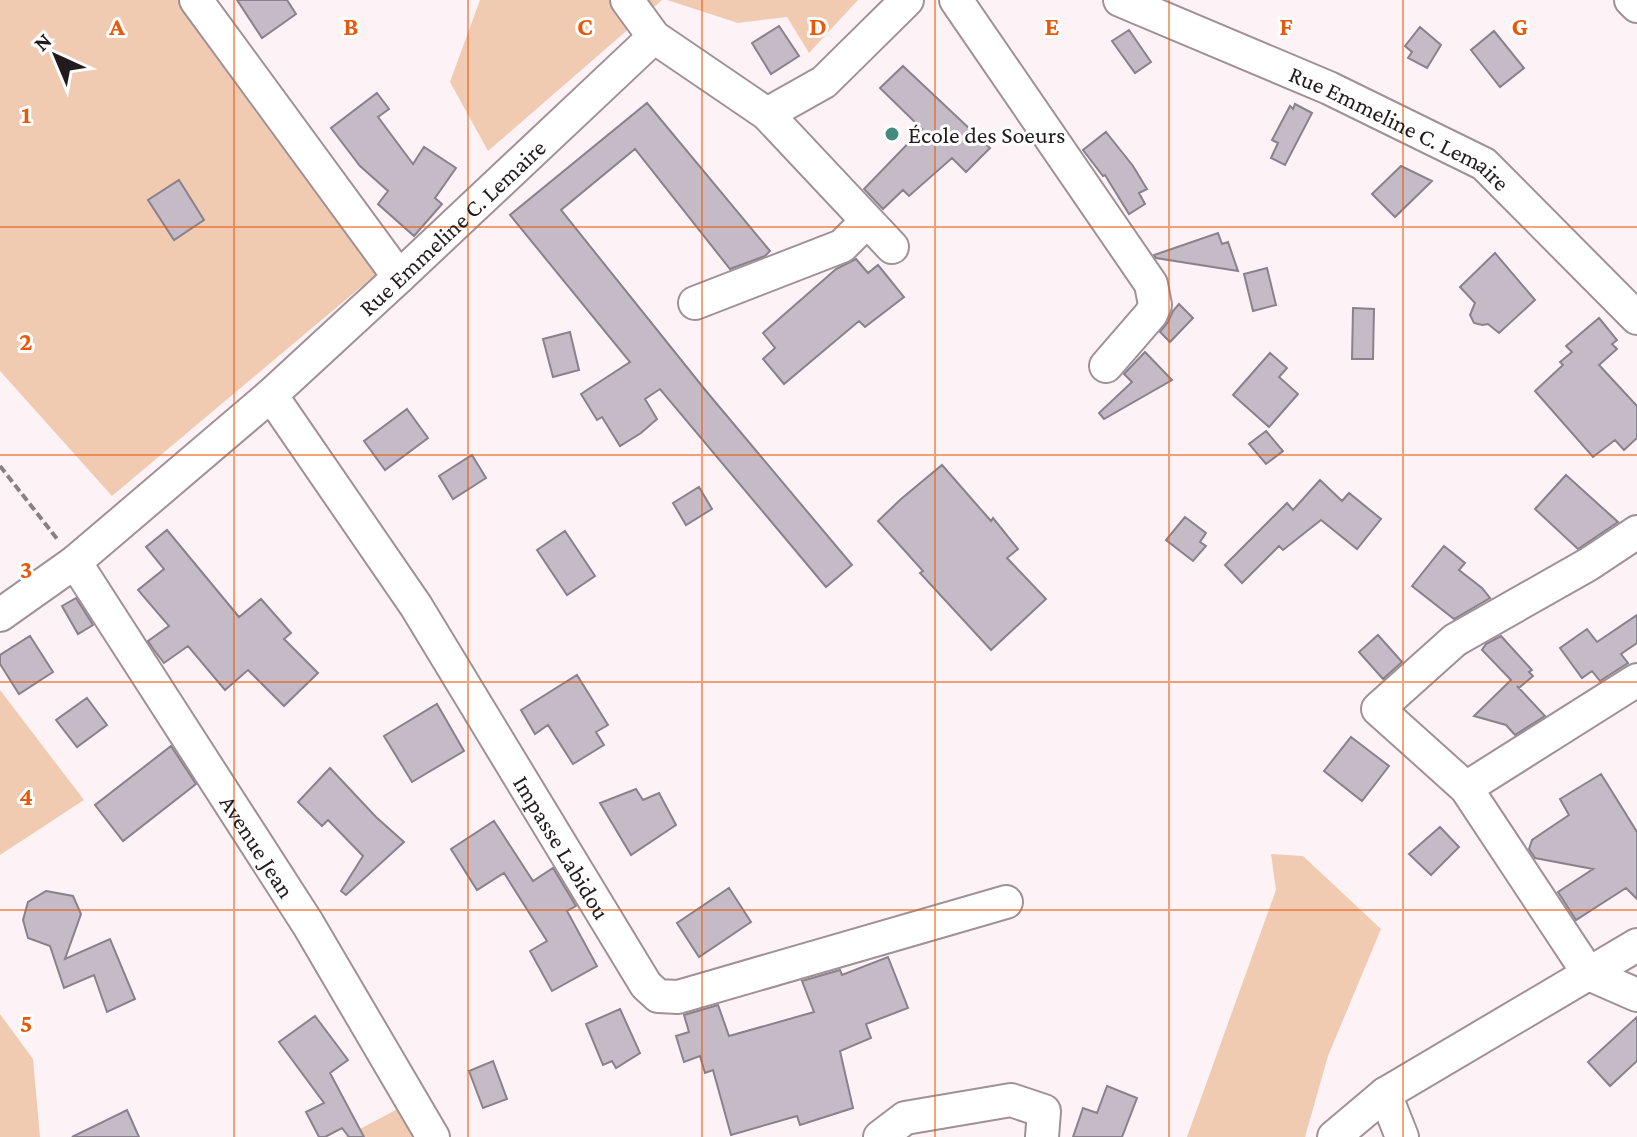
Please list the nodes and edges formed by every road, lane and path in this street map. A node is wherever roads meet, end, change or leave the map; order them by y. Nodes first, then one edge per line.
1 (196, 0) edge
2 (627, 0) edge
3 (907, 0) edge
4 (956, 0) edge
5 (1120, 0) edge
6 (1631, 0) edge
7 (1637, 6) edge
8 (654, 37) junction
9 (767, 114) junction
10 (867, 221) junction
11 (892, 247) dead end
12 (399, 277) junction
13 (695, 303) dead end
14 (1637, 318) edge
15 (1106, 366) dead end
16 (271, 395) junction
17 (0, 466) edge
18 (1637, 532) edge
19 (75, 562) junction
20 (0, 615) edge
21 (1637, 680) edge
22 (1466, 788) junction
23 (1006, 902) dead end
24 (1637, 945) edge
25 (1589, 974) junction
26 (1637, 995) edge
27 (1385, 1094) junction
28 (433, 1137) edge
29 (880, 1137) edge
30 (1042, 1137) edge
31 (1334, 1137) edge
32 (1402, 1137) edge

1 - 12 street
2 - 8 street
3 - 9 street
4 - 15 street
5 - 14 street, Rue Emmeline C. Lemaire
6 - 7 street
8 - 9 street
8 - 12 street, Rue Emmeline C. Lemaire
9 - 10 street
10 - 11 street
10 - 13 street
12 - 16 street, Rue Emmeline C. Lemaire
16 - 19 street, Rue Emmeline C. Lemaire
16 - 23 street, Impasse Labidou
17 - 19 path
18 - 22 street
19 - 20 street, Rue Emmeline C. Lemaire
19 - 28 street, Avenue Jean
21 - 22 street
22 - 25 street
24 - 25 street
25 - 26 street
25 - 27 street
27 - 31 street
27 - 32 street
29 - 30 street

